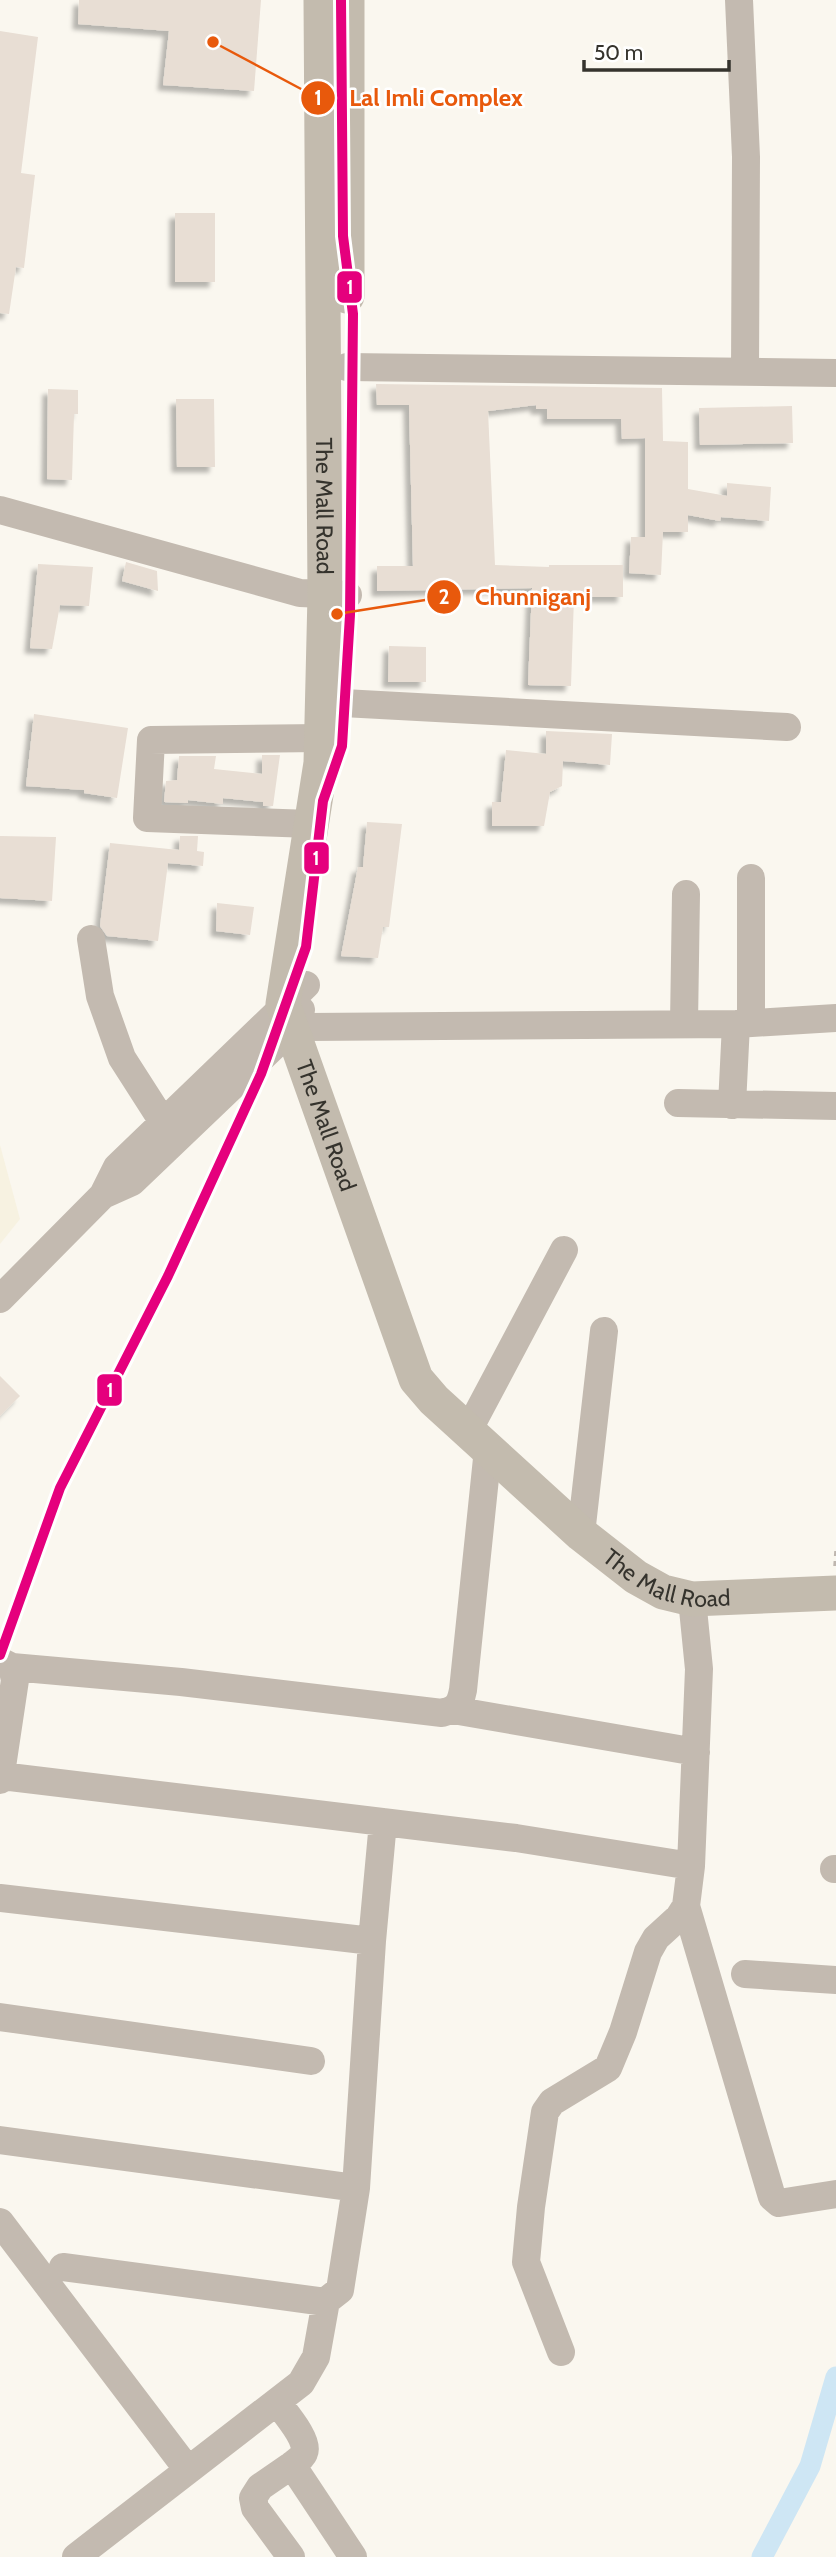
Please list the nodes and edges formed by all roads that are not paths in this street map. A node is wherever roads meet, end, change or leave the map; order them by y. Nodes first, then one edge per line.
1 (321, 0) edge
2 (347, 0) edge
3 (739, 0) edge
4 (347, 367) junction
5 (745, 371) junction
6 (836, 373) edge
7 (0, 509) edge
8 (337, 595) junction
9 (343, 703) junction
10 (787, 727) dead end
11 (321, 738) junction
12 (311, 824) junction
13 (751, 878) dead end
14 (686, 894) dead end
15 (91, 939) dead end
16 (298, 1010) junction
17 (836, 1018) edge
18 (684, 1024) junction
19 (743, 1024) junction
20 (678, 1102) dead end
21 (732, 1105) junction
22 (836, 1106) edge
23 (163, 1122) junction
24 (103, 1195) junction
25 (564, 1250) dead end
26 (0, 1299) edge
27 (604, 1331) dead end
28 (478, 1440) junction
29 (581, 1534) junction
30 (836, 1592) edge
31 (692, 1599) junction
32 (6, 1664) edge
33 (453, 1710) junction
34 (696, 1752) junction
35 (0, 1778) edge
36 (383, 1822) junction
37 (691, 1866) junction
38 (0, 1898) edge
39 (686, 1906) junction
40 (372, 1941) junction
41 (745, 1974) dead end
42 (836, 1980) edge
43 (0, 2017) edge
44 (312, 2061) dead end
45 (0, 2140) edge
46 (356, 2188) junction
47 (836, 2194) edge
48 (0, 2222) edge
49 (63, 2267) dead end
50 (326, 2301) junction
51 (561, 2352) dead end
52 (277, 2402) junction
53 (292, 2465) junction
54 (188, 2470) junction
55 (76, 2557) edge
56 (291, 2557) edge
57 (353, 2557) edge

1 - 8 main road, The Mall Road
2 - 4 main road, The Mall Road
3 - 5 street
4 - 5 street
4 - 8 main road, The Mall Road
5 - 6 street
7 - 8 street
8 - 9 main road, The Mall Road
8 - 11 main road, The Mall Road
9 - 10 street
9 - 16 main road, The Mall Road
11 - 12 main road, The Mall Road
11 - 12 street
12 - 16 main road, The Mall Road
13 - 19 street
14 - 18 street
15 - 23 street
16 - 18 street
16 - 23 street
16 - 24 street
16 - 28 main road, The Mall Road
17 - 19 street
18 - 19 street
19 - 21 street
20 - 21 street
21 - 22 street
23 - 24 street
24 - 26 street
25 - 28 street
27 - 29 street
28 - 29 main road, The Mall Road
28 - 33 street
29 - 31 main road, The Mall Road
30 - 31 main road, The Mall Road
31 - 34 street
32 - 33 street
32 - 35 street
33 - 34 street
34 - 37 street
35 - 36 street
36 - 37 street
36 - 40 street
37 - 39 street
38 - 40 street
39 - 47 street
39 - 51 street
40 - 46 street
41 - 42 street
43 - 44 street
45 - 46 street
46 - 50 street
48 - 54 street
49 - 50 street
50 - 52 street
52 - 53 street
52 - 54 street
53 - 56 street
53 - 57 street
54 - 55 street

